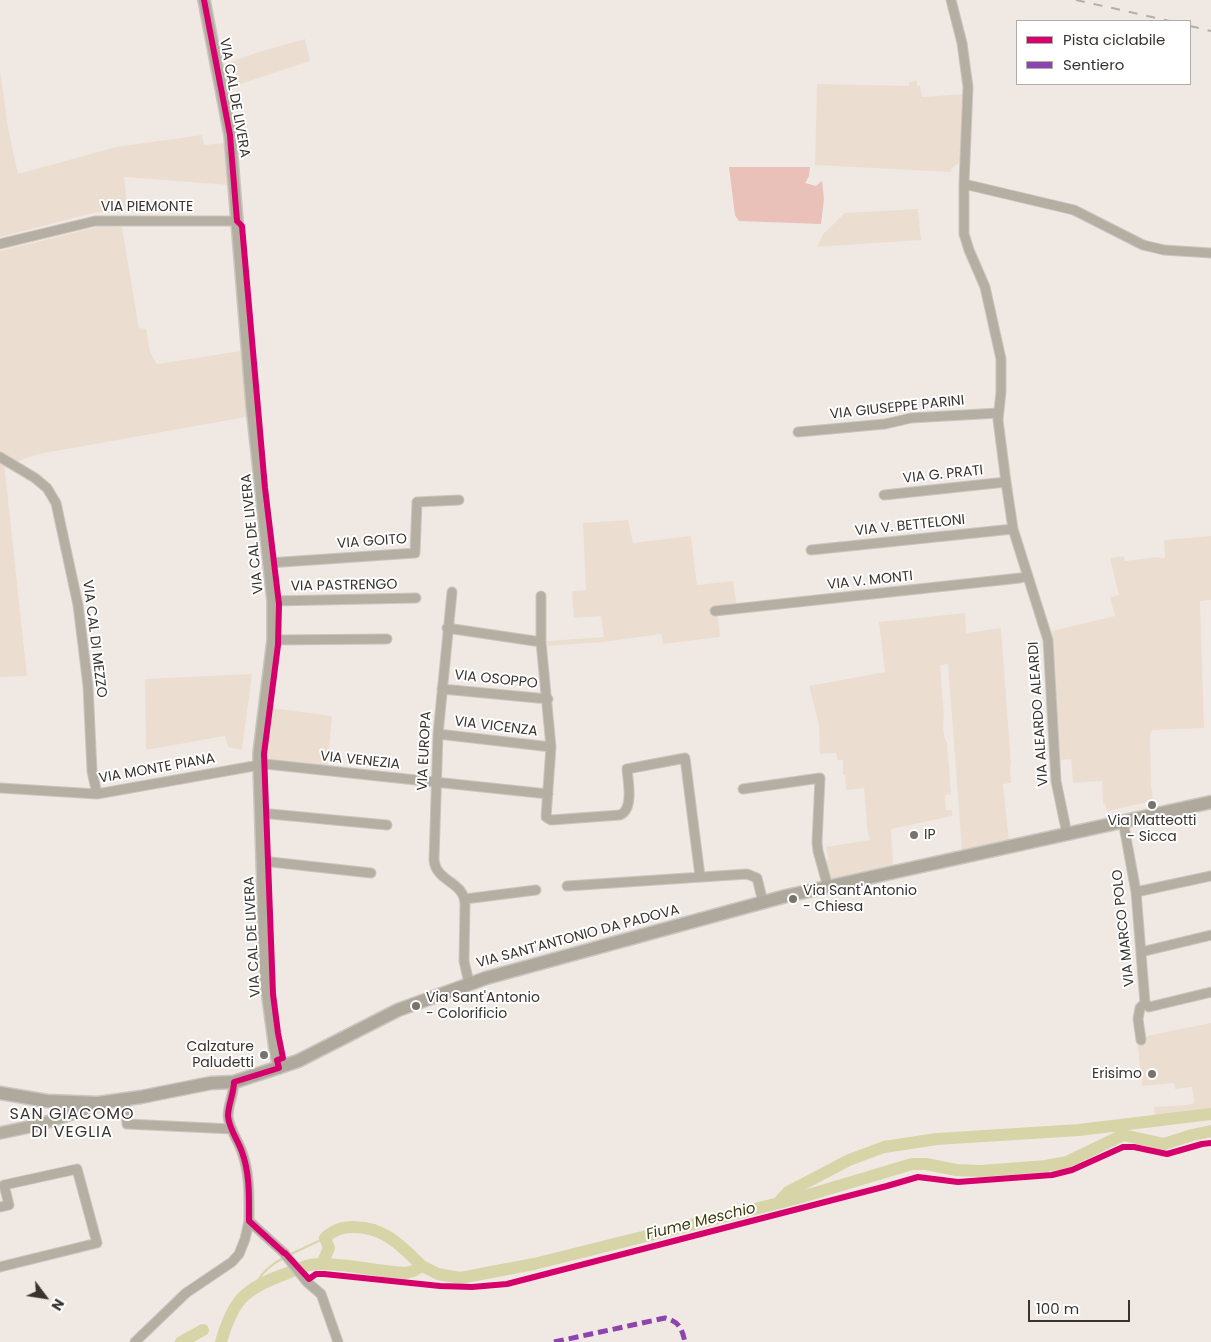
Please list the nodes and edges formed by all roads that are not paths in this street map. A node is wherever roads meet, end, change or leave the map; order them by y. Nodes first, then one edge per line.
1 (204, 0) edge
2 (950, 0) edge
3 (964, 184) junction
4 (237, 221) junction
5 (0, 244) edge
6 (1211, 253) edge
7 (998, 413) junction
8 (798, 432) dead end
9 (0, 457) edge
10 (1006, 482) junction
11 (884, 495) dead end
12 (459, 500) dead end
13 (1013, 529) junction
14 (811, 550) dead end
15 (268, 563) junction
16 (1028, 576) junction
17 (452, 592) dead end
18 (541, 596) dead end
19 (416, 598) dead end
20 (273, 601) junction
21 (715, 611) dead end
22 (447, 628) junction
23 (387, 639) dead end
24 (273, 640) junction
25 (541, 642) junction
26 (442, 689) junction
27 (548, 699) junction
28 (438, 734) junction
29 (551, 748) junction
30 (259, 765) junction
31 (436, 782) junction
32 (0, 788) edge
33 (743, 789) dead end
34 (97, 794) junction
35 (548, 794) junction
36 (1211, 802) edge
37 (260, 813) junction
38 (1123, 821) junction
39 (387, 825) dead end
40 (1067, 834) junction
41 (262, 861) junction
42 (371, 872) dead end
43 (700, 876) junction
44 (1211, 876) edge
45 (567, 886) dead end
46 (828, 887) junction
47 (536, 890) dead end
48 (1136, 892) junction
49 (465, 899) junction
50 (763, 902) junction
51 (1211, 935) edge
52 (1141, 952) junction
53 (469, 983) junction
54 (1211, 992) edge
55 (1147, 1005) junction
56 (1141, 1040) dead end
57 (279, 1068) junction
58 (234, 1082) junction
59 (0, 1094) edge
60 (125, 1100) junction
61 (109, 1101) junction
62 (232, 1129) junction
63 (0, 1133) edge
64 (0, 1207) edge
65 (248, 1220) junction
66 (0, 1267) edge
67 (135, 1342) edge
68 (338, 1342) edge

1 - 4 street, VIA CAL DE LIVERA
2 - 3 street, VIA ALEARDO ALEARDI
3 - 6 street
3 - 7 street, VIA ALEARDO ALEARDI
4 - 5 street, VIA PIEMONTE
4 - 15 street, VIA CAL DE LIVERA
7 - 8 street, VIA GIUSEPPE PARINI
7 - 10 street, VIA ALEARDO ALEARDI
9 - 34 street, VIA CAL DI MEZZO
10 - 11 street, VIA G. PRATI
10 - 13 street, VIA ALEARDO ALEARDI
12 - 15 street, VIA GOITO
13 - 14 street, VIA V. BETTELONI
13 - 16 street, VIA ALEARDO ALEARDI
15 - 20 street, VIA CAL DE LIVERA
16 - 21 street, VIA V. MONTI
16 - 40 street, VIA ALEARDO ALEARDI
17 - 22 street, VIA EUROPA
18 - 25 street
19 - 20 street, VIA PASTRENGO
20 - 24 street, VIA CAL DE LIVERA
22 - 25 street
22 - 26 street, VIA EUROPA
23 - 24 street
24 - 30 street, VIA CAL DE LIVERA
25 - 27 street
26 - 27 street, VIA OSOPPO
26 - 28 street, VIA EUROPA
27 - 29 street
28 - 29 street, VIA VICENZA
28 - 31 street, VIA EUROPA
29 - 35 street
30 - 31 street, VIA VENEZIA
30 - 34 street, VIA MONTE PIANA
30 - 37 street, VIA CAL DE LIVERA
31 - 35 street, VIA VENEZIA
31 - 49 street, VIA EUROPA
32 - 34 street, VIA MONTE PIANA
33 - 46 street
35 - 43 street
36 - 38 main road, VIA SANT'ANTONIO DA PADOVA
37 - 39 street
37 - 41 street, VIA CAL DE LIVERA
38 - 40 main road, VIA SANT'ANTONIO DA PADOVA
38 - 48 street, VIA MARCO POLO
40 - 46 main road, VIA SANT'ANTONIO DA PADOVA
41 - 42 street
41 - 57 street, VIA CAL DE LIVERA
43 - 45 street
43 - 50 street
44 - 48 street
46 - 50 main road, VIA SANT'ANTONIO DA PADOVA
47 - 49 street
48 - 52 street, VIA MARCO POLO
49 - 53 street
50 - 53 main road, VIA SANT'ANTONIO DA PADOVA
51 - 52 street
52 - 55 street, VIA MARCO POLO
53 - 57 main road, VIA SANT'ANTONIO DA PADOVA
54 - 55 street
55 - 56 street, VIA MARCO POLO
57 - 58 main road, VIA SANT'ANTONIO DA PADOVA
58 - 60 main road, VIA SANT'ANTONIO DA PADOVA
58 - 62 street
59 - 61 main road, VIA SANT'ANTONIO DA PADOVA
60 - 61 main road, VIA SANT'ANTONIO DA PADOVA
60 - 62 street
61 - 63 street
62 - 65 street
64 - 66 street
65 - 67 street
65 - 68 street

